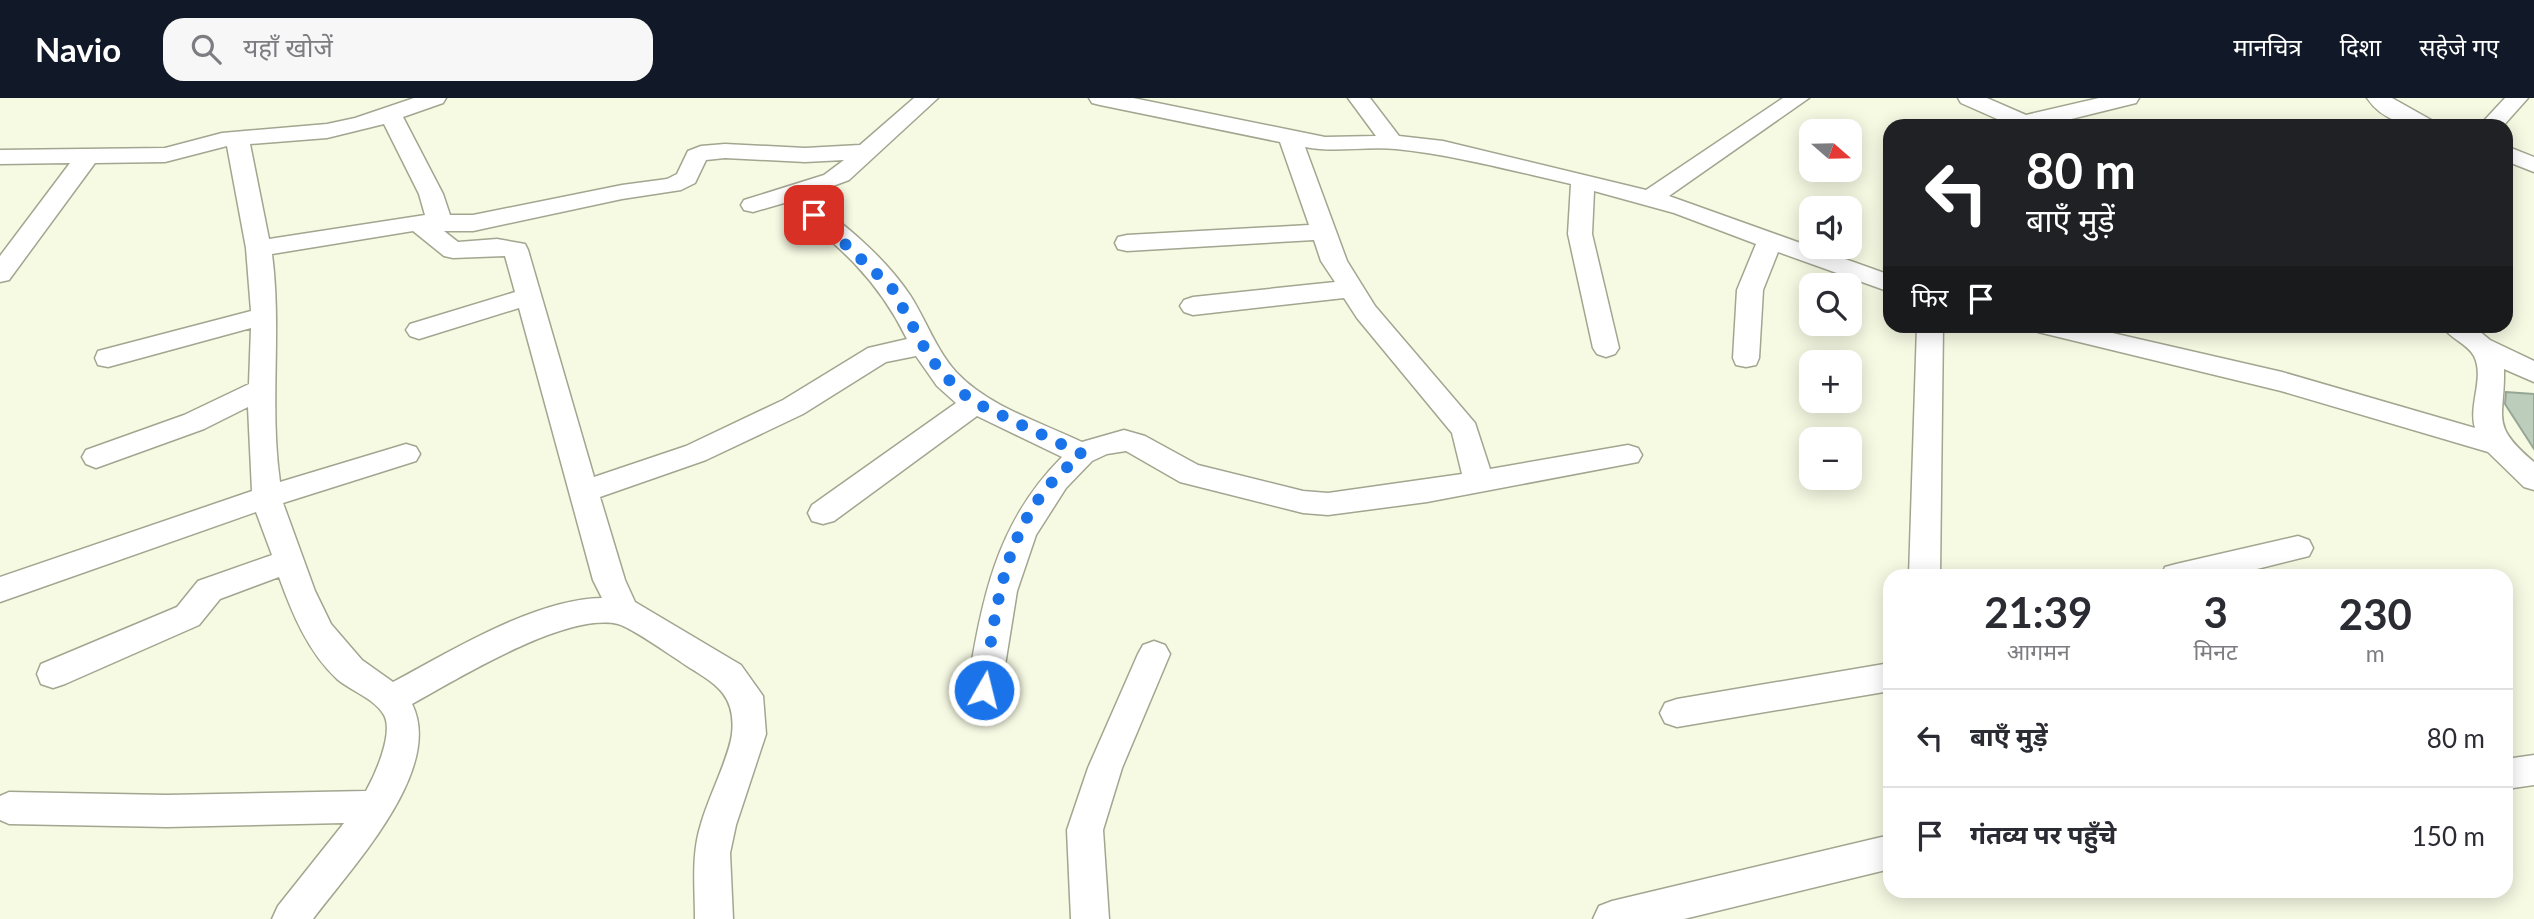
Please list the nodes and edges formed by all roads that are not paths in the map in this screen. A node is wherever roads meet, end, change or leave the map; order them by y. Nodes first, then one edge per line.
1 (435, 98) edge
2 (928, 98) edge
3 (1101, 98) edge
4 (1359, 98) edge
5 (1798, 98) edge
6 (1969, 98) edge
7 (2128, 98) edge
8 (2378, 98) edge
9 (2517, 98) edge
10 (391, 116) junction
11 (2017, 119) edge
12 (2047, 119) edge
13 (2411, 119) edge
14 (2497, 119) edge
15 (237, 138) junction
16 (1290, 138) junction
17 (1392, 142) junction
18 (868, 152) junction
19 (2513, 156) edge
20 (0, 157) edge
21 (87, 157) junction
22 (2534, 165) edge
23 (1583, 180) junction
24 (787, 194) junction
25 (1652, 197) junction
26 (753, 205) dead end
27 (429, 223) junction
28 (1323, 232) junction
29 (1770, 240) junction
30 (1127, 243) dead end
31 (260, 248) junction
32 (0, 274) edge
33 (1883, 281) edge
34 (1351, 289) junction
35 (527, 297) junction
36 (1193, 306) dead end
37 (264, 316) junction
38 (419, 330) dead end
39 (1930, 333) edge
40 (2076, 333) edge
41 (2465, 333) edge
42 (924, 345) junction
43 (2484, 347) junction
44 (1606, 348) dead end
45 (108, 358) dead end
46 (1746, 358) dead end
47 (2527, 360) edge
48 (260, 390) junction
49 (976, 403) junction
50 (2496, 444) junction
51 (407, 454) dead end
52 (1082, 454) junction
53 (1628, 455) dead end
54 (96, 457) dead end
55 (2534, 479) edge
56 (1479, 482) junction
57 (585, 491) junction
58 (267, 496) junction
59 (823, 513) dead end
60 (2298, 548) dead end
61 (289, 561) junction
62 (1924, 569) edge
63 (2206, 569) edge
64 (0, 590) edge
65 (624, 611) junction
66 (1154, 654) dead end
67 (53, 674) dead end
68 (1883, 678) edge
69 (984, 690) dead end
70 (391, 699) junction
71 (1677, 713) dead end
72 (2534, 770) edge
73 (2513, 773) edge
74 (376, 807) junction
75 (9, 808) dead end
76 (1883, 854) edge
77 (291, 919) edge
78 (714, 919) edge
79 (1090, 919) edge
80 (1612, 919) edge

1 - 10 street
2 - 18 street
3 - 16 street
4 - 17 street
5 - 25 street
6 - 11 street
7 - 12 street
8 - 13 street
9 - 14 street
10 - 15 street
10 - 27 street
15 - 21 street
15 - 31 street
16 - 17 street
16 - 28 street
17 - 23 street
18 - 24 street
18 - 27 street
19 - 22 street
20 - 21 street
21 - 32 street
23 - 25 street
23 - 44 street
24 - 26 street
24 - 42 street
25 - 29 street
27 - 31 street
27 - 35 street
28 - 30 street
28 - 34 street
29 - 33 street
29 - 46 street
31 - 37 street
34 - 36 street
34 - 56 street
35 - 38 street
35 - 57 street
37 - 45 street
37 - 48 street
39 - 62 street
40 - 50 street
41 - 43 street
42 - 49 street
42 - 57 street
43 - 47 street
43 - 50 street
48 - 54 street
48 - 58 street
49 - 52 street
49 - 59 street
50 - 55 street
51 - 58 street
52 - 56 street
52 - 69 street
53 - 56 street
57 - 65 street
58 - 61 street
58 - 64 street
60 - 63 street
61 - 67 street
61 - 70 street
65 - 70 street
65 - 78 street
66 - 79 street
68 - 71 street
70 - 74 street
72 - 73 street
74 - 75 street
74 - 77 street
76 - 80 street

